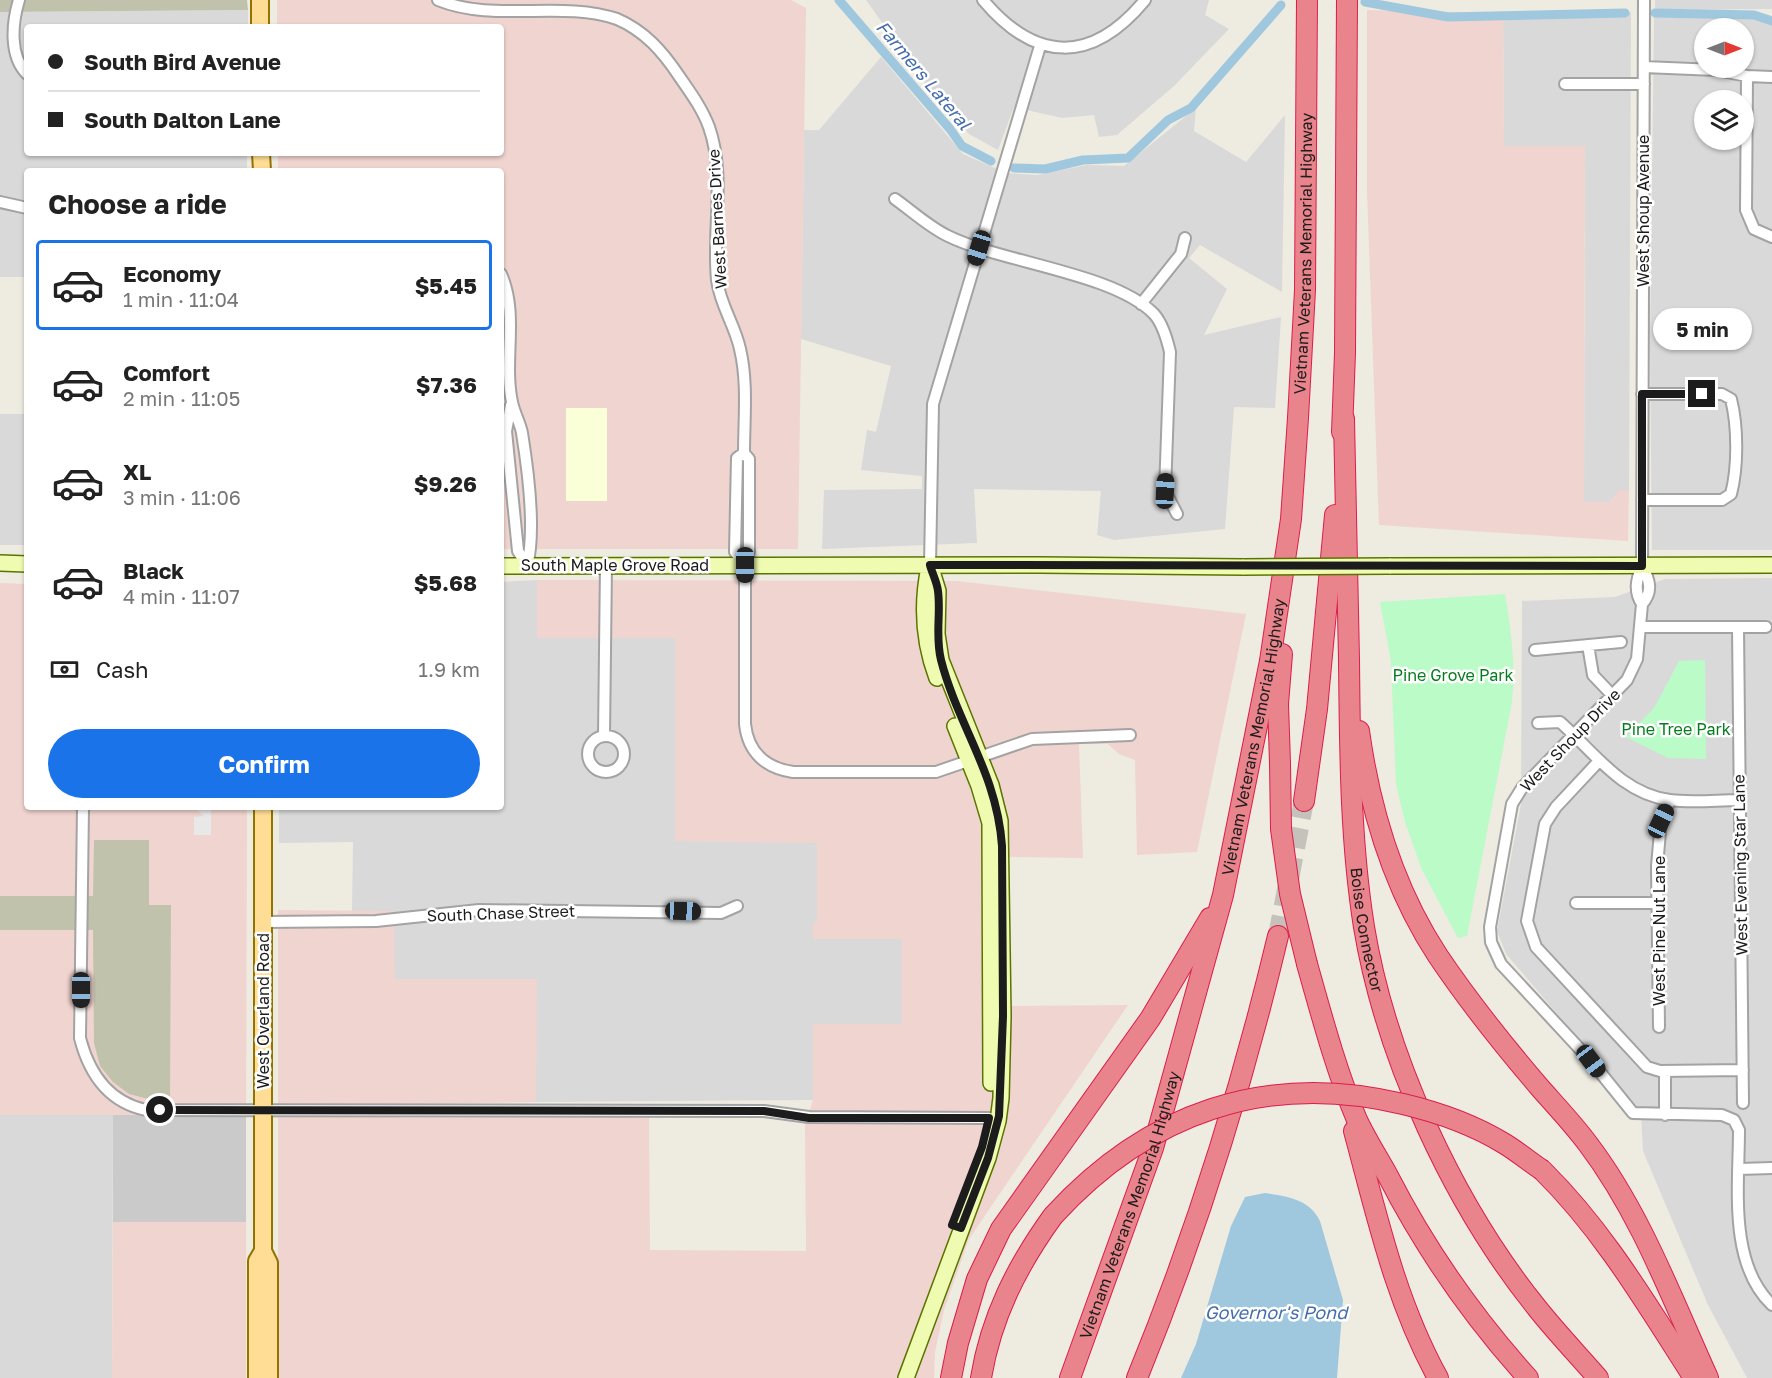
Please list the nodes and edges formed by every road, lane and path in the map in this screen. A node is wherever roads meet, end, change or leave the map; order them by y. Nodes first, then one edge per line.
1 (19, 0) edge
2 (260, 0) edge
3 (438, 0) edge
4 (983, 0) edge
5 (1144, 0) edge
6 (1308, 0) edge
7 (1347, 0) edge
8 (1644, 0) edge
9 (260, 24) edge
10 (1040, 46) junction
11 (1644, 67) junction
12 (1694, 69) edge
13 (24, 71) edge
14 (1754, 76) edge
15 (1772, 77) edge
16 (1747, 78) edge
17 (1565, 84) dead end
18 (1644, 84) junction
19 (895, 199) dead end
20 (0, 202) edge
21 (24, 207) edge
22 (1772, 237) edge
23 (1185, 238) dead end
24 (979, 248) junction
25 (504, 285) edge
26 (1142, 304) junction
27 (1642, 394) junction
28 (1344, 418) junction
29 (1642, 500) junction
30 (1177, 514) dead end
31 (1291, 519) junction
32 (0, 563) edge
33 (24, 564) edge
34 (606, 565) junction
35 (745, 565) junction
36 (930, 565) junction
37 (504, 566) edge
38 (527, 566) junction
39 (1642, 566) junction
40 (1772, 566) edge
41 (1642, 604) joint
42 (1641, 627) junction
43 (1738, 627) junction
44 (1766, 627) dead end
45 (1621, 642) dead end
46 (1588, 645) junction
47 (1535, 650) dead end
48 (1348, 658) junction
49 (1613, 696) junction
50 (1538, 723) dead end
51 (1130, 735) dead end
52 (604, 736) dead end
53 (1576, 736) junction
54 (974, 759) junction
55 (1599, 761) junction
56 (1670, 800) junction
57 (1739, 800) junction
58 (1304, 801) tunnel mouth
59 (83, 810) edge
60 (263, 810) edge
61 (1223, 895) junction
62 (1576, 903) dead end
63 (1658, 903) junction
64 (737, 906) dead end
65 (263, 922) junction
66 (1278, 936) tunnel mouth
67 (1659, 1028) dead end
68 (1338, 1070) junction
69 (1743, 1070) junction
70 (1665, 1071) junction
71 (1743, 1103) dead end
72 (262, 1112) junction
73 (1665, 1115) junction
74 (989, 1118) junction
75 (1772, 1168) edge
76 (1739, 1169) junction
77 (956, 1226) junction
78 (262, 1251) junction
79 (1771, 1304) edge
80 (915, 1345) junction
81 (257, 1378) edge
82 (269, 1378) edge
83 (896, 1378) edge
84 (906, 1378) edge
85 (951, 1378) edge
86 (981, 1378) edge
87 (1070, 1378) edge
88 (1137, 1378) edge
89 (1438, 1378) edge
90 (1528, 1378) edge
91 (1598, 1378) edge
92 (1694, 1378) edge
93 (1708, 1378) edge

1 - 13 street
2 - 9 main road
3 - 35 street, West Barnes Drive
4 - 10 street
5 - 10 street
6 - 31 highway, Vietnam Veterans Memorial Highway
7 - 28 highway
8 - 11 street, West Shoup Avenue
10 - 24 street
11 - 12 street
11 - 18 street, West Shoup Avenue
14 - 15 street
16 - 22 street
17 - 18 street
18 - 27 street, West Shoup Avenue
19 - 24 street
20 - 21 street
23 - 26 street
24 - 26 street
24 - 36 street
25 - 38 street
26 - 30 street
27 - 29 street, West Shoup Avenue
27 - 29 street
28 - 48 highway, Boise Connector
28 - 58 highway
29 - 39 street, West Shoup Avenue
31 - 61 highway, Vietnam Veterans Memorial Highway
31 - 68 highway, bridge
32 - 33 street
34 - 35 street, South Maple Grove Road
34 - 38 street, South Maple Grove Road
34 - 52 street
35 - 36 street, South Maple Grove Road
35 - 54 street
36 - 39 street, South Maple Grove Road, bridge
36 - 54 street
37 - 38 street, South Maple Grove Road
39 - 40 street, South Maple Grove Road
39 - 41 street, West Shoup Avenue
41 - 42 street, West Shoup Drive
42 - 43 street
42 - 49 street, West Shoup Drive
43 - 44 street
43 - 57 street, West Evening Star Lane
45 - 46 street
46 - 47 street
46 - 49 street
48 - 91 highway, Boise Connector
48 - 93 highway
49 - 53 street, West Shoup Drive
50 - 53 street
51 - 54 street
53 - 55 street
53 - 73 street, West Shoup Drive
54 - 74 street
54 - 77 street
55 - 56 street
55 - 70 street
56 - 57 street
56 - 63 street, West Pine Nut Lane
57 - 69 street, West Evening Star Lane
59 - 72 street
60 - 65 main road, West Overland Road
61 - 85 highway
61 - 87 highway, Vietnam Veterans Memorial Highway
62 - 63 street
63 - 67 street, West Pine Nut Lane
64 - 65 street, South Chase Street
65 - 72 main road, West Overland Road
66 - 88 highway
68 - 89 highway
68 - 90 highway
69 - 70 street
69 - 71 street, West Evening Star Lane
70 - 73 street
72 - 74 street
72 - 78 main road, West Overland Road
73 - 76 street
74 - 77 street
75 - 76 street
76 - 79 street
77 - 80 street
78 - 81 main road, West Overland Road
78 - 82 main road, West Overland Road
80 - 83 street
80 - 84 street
86 - 92 highway, bridge

